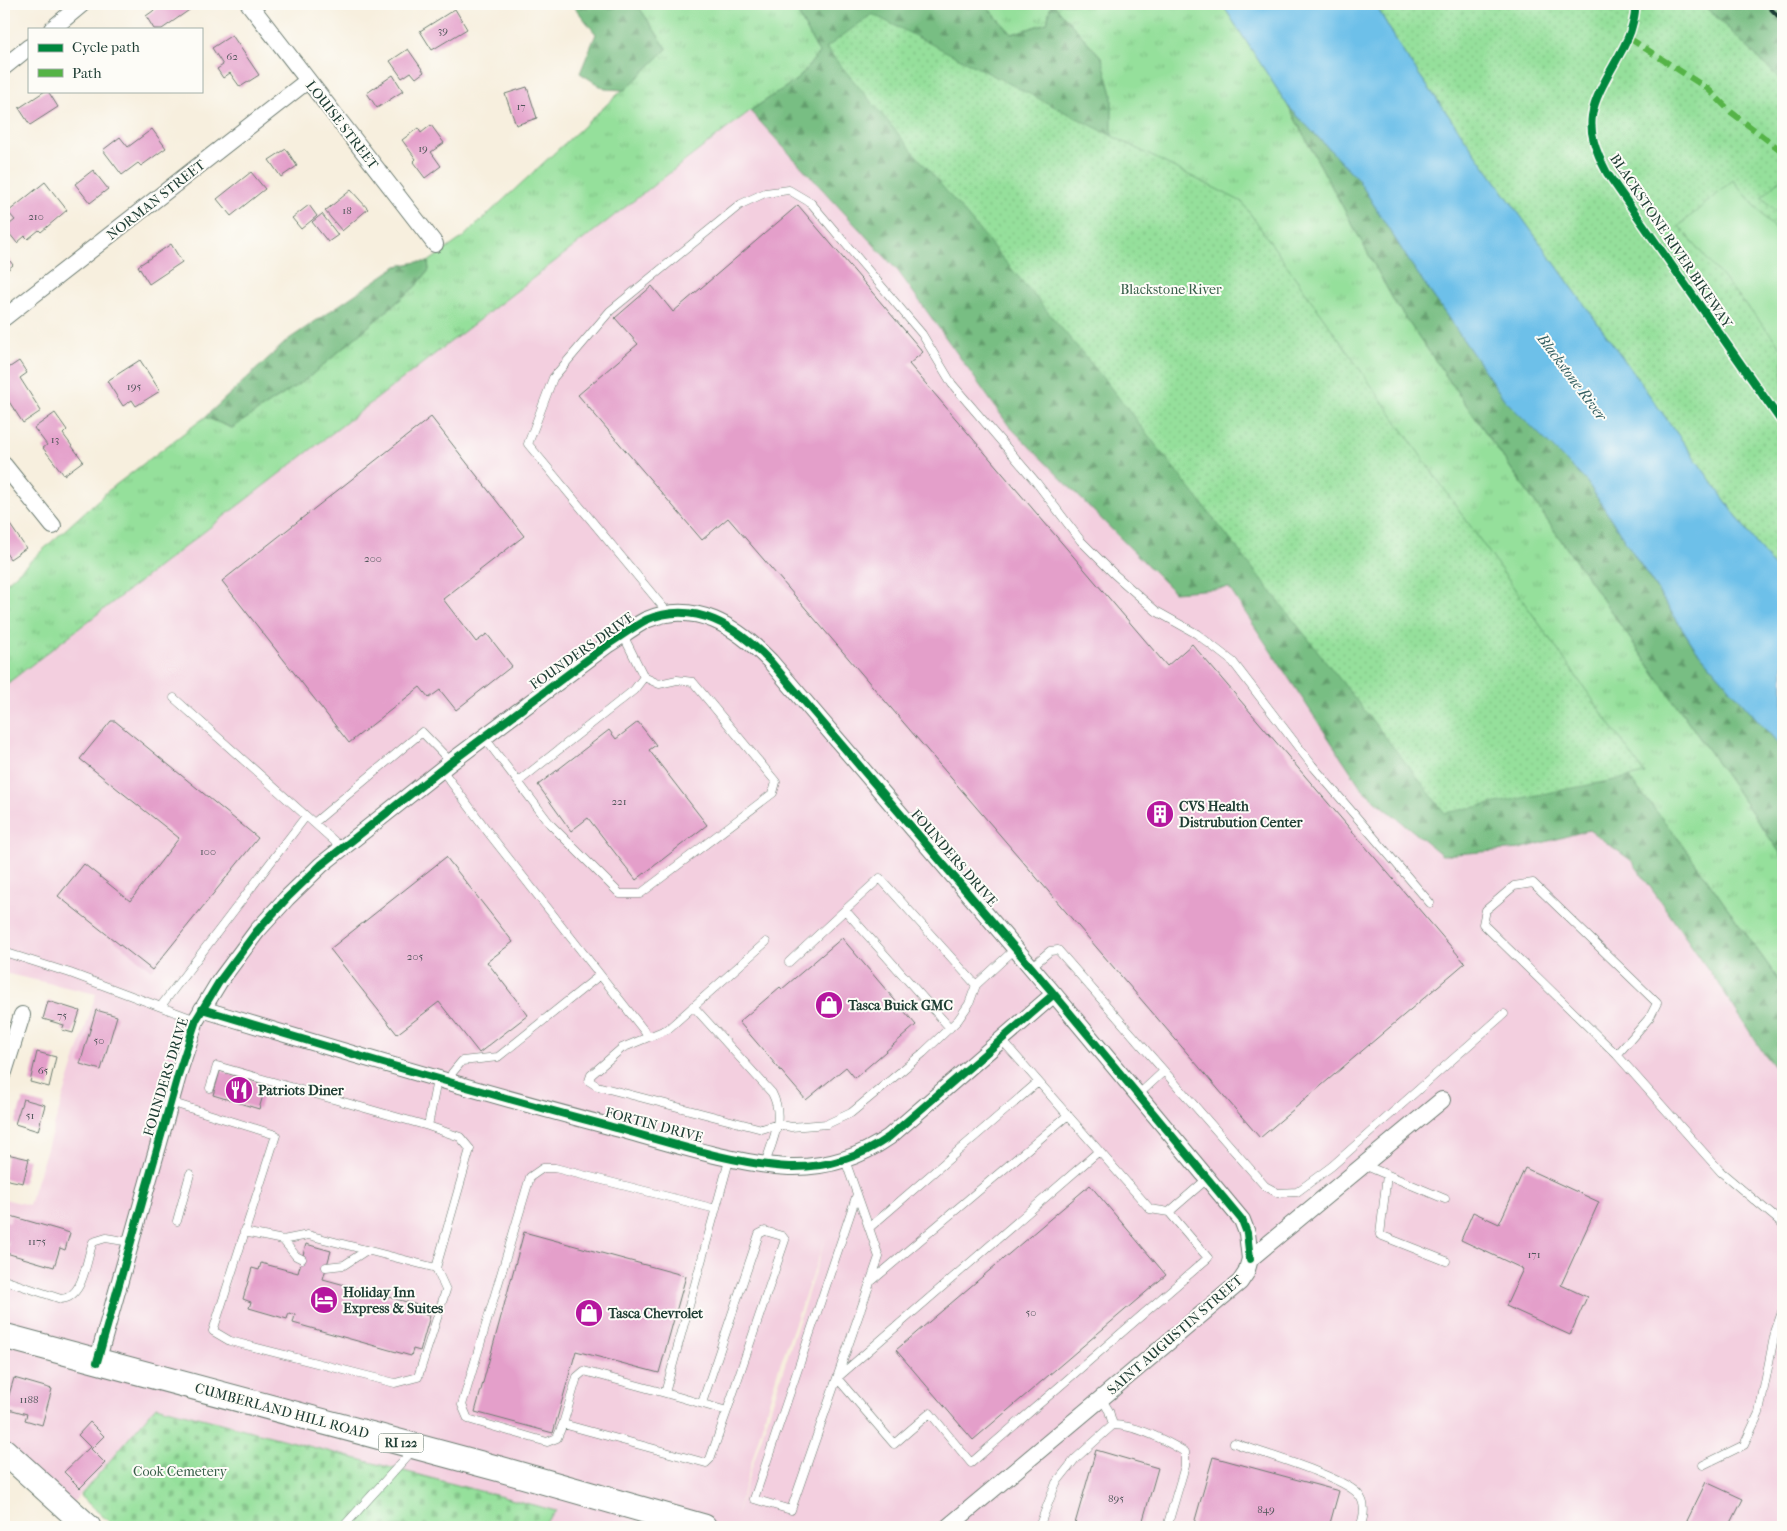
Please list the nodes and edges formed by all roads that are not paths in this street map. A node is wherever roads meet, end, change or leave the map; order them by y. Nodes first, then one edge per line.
1 (82, 4) edge
2 (249, 4) edge
3 (53, 28) edge
4 (28, 48) edge
5 (4, 67) edge
6 (307, 81) junction
7 (435, 244) dead end
8 (4, 318) edge
9 (4, 465) edge
10 (53, 526) dead end
11 (668, 613) junction
12 (623, 635) junction
13 (644, 677) junction
14 (174, 698) dead end
15 (484, 737) junction
16 (446, 766) junction
17 (518, 782) junction
18 (306, 816) junction
19 (314, 823) junction
20 (342, 848) junction
21 (1430, 903) dead end
22 (844, 910) junction
23 (766, 942) dead end
24 (1015, 949) junction
25 (4, 952) edge
26 (789, 962) dead end
27 (1031, 967) junction
28 (600, 975) junction
29 (976, 985) junction
30 (1054, 994) junction
31 (161, 1006) junction
32 (693, 1006) junction
33 (1504, 1014) dead end
34 (22, 1015) dead end
35 (199, 1015) junction
36 (950, 1028) junction
37 (649, 1037) junction
38 (1001, 1039) junction
39 (1617, 1055) junction
40 (1164, 1071) junction
41 (4, 1072) edge
42 (444, 1082) junction
43 (1038, 1082) junction
44 (210, 1088) dead end
45 (1138, 1095) junction
46 (1442, 1100) dead end
47 (170, 1102) junction
48 (1068, 1115) junction
49 (778, 1124) junction
50 (428, 1126) junction
51 (1099, 1150) junction
52 (730, 1157) junction
53 (845, 1160) junction
54 (765, 1164) junction
55 (1364, 1165) junction
56 (190, 1174) dead end
57 (1387, 1175) junction
58 (1208, 1179) junction
59 (857, 1194) junction
60 (1445, 1199) dead end
61 (716, 1209) junction
62 (1170, 1212) junction
63 (177, 1221) dead end
64 (1783, 1224) edge
65 (868, 1228) junction
66 (244, 1232) junction
67 (283, 1240) junction
68 (130, 1242) junction
69 (367, 1250) junction
70 (302, 1258) dead end
71 (1250, 1259) junction
72 (1446, 1261) dead end
73 (326, 1267) dead end
74 (436, 1268) junction
75 (4, 1280) edge
76 (873, 1280) junction
77 (1783, 1309) edge
78 (4, 1336) edge
79 (97, 1362) junction
80 (837, 1378) junction
81 (665, 1393) junction
82 (1101, 1398) junction
83 (702, 1402) junction
84 (727, 1411) junction
85 (563, 1424) junction
86 (1114, 1425) junction
87 (1234, 1443) dead end
88 (416, 1447) junction
89 (4, 1451) edge
90 (1703, 1465) dead end
91 (88, 1527) edge
92 (343, 1527) edge
93 (704, 1527) edge
94 (948, 1527) edge
95 (1039, 1527) edge
96 (1167, 1527) edge
97 (1360, 1527) edge

1 - 3 street
2 - 6 street, LOUISE STREET
4 - 5 street
6 - 7 street, LOUISE STREET
6 - 8 street, NORMAN STREET
9 - 10 street
11 - 12 street, FOUNDERS DRIVE
11 - 21 lane
11 - 24 street, FOUNDERS DRIVE
12 - 13 lane
12 - 15 street, FOUNDERS DRIVE
13 - 17 lane
13 - 17 lane
14 - 18 lane
15 - 16 street, FOUNDERS DRIVE
15 - 17 lane
16 - 19 lane
16 - 20 street, FOUNDERS DRIVE
16 - 28 lane
18 - 19 lane
18 - 31 lane
19 - 20 lane
20 - 35 street, FOUNDERS DRIVE
22 - 26 lane
22 - 29 lane
22 - 36 lane
23 - 32 lane
24 - 27 street, FOUNDERS DRIVE
24 - 29 lane
25 - 31 lane
27 - 30 street, FOUNDERS DRIVE
27 - 40 lane
28 - 37 lane
28 - 42 lane
29 - 36 lane
30 - 38 street, FORTIN DRIVE
30 - 45 street, FOUNDERS DRIVE
31 - 35 lane
32 - 37 lane
32 - 49 lane
33 - 40 lane
34 - 41 street
35 - 42 street, FORTIN DRIVE
35 - 47 street, FOUNDERS DRIVE
36 - 49 lane
37 - 49 lane
38 - 43 lane
38 - 53 street, FORTIN DRIVE
39 - 39 lane
39 - 64 lane
40 - 45 lane
42 - 50 lane
42 - 52 street, FORTIN DRIVE
43 - 48 lane
43 - 65 lane
44 - 50 lane
45 - 58 street, FOUNDERS DRIVE
46 - 55 street, SAINT AUGUSTIN STREET
47 - 66 lane
47 - 68 street, FOUNDERS DRIVE
48 - 51 lane
48 - 76 lane
49 - 54 lane
50 - 74 lane
51 - 62 lane
51 - 80 lane
52 - 54 street, FORTIN DRIVE
52 - 61 lane
53 - 54 street, FORTIN DRIVE
53 - 59 lane
55 - 57 lane
55 - 71 street, SAINT AUGUSTIN STREET
56 - 63 lane
57 - 60 lane
57 - 72 lane
58 - 62 lane
58 - 71 street, FOUNDERS DRIVE
59 - 65 lane
59 - 80 lane
61 - 81 lane
61 - 85 lane
62 - 80 lane
65 - 76 lane
66 - 67 lane
66 - 74 lane
67 - 69 lane
67 - 70 lane
68 - 75 lane
68 - 79 street, FOUNDERS DRIVE
69 - 73 lane
69 - 74 lane
71 - 82 street, SAINT AUGUSTIN STREET
76 - 80 lane
77 - 90 lane
78 - 79 main road, CUMBERLAND HILL ROAD / RI 122
79 - 88 main road, CUMBERLAND HILL ROAD / RI 122
81 - 83 lane
81 - 85 lane
82 - 86 lane
82 - 94 street, SAINT AUGUSTIN STREET
83 - 84 lane
83 - 84 lane
84 - 85 lane
86 - 95 lane
86 - 96 lane
87 - 97 lane
88 - 92 lane
88 - 93 main road, CUMBERLAND HILL ROAD / RI 122
89 - 91 main road

